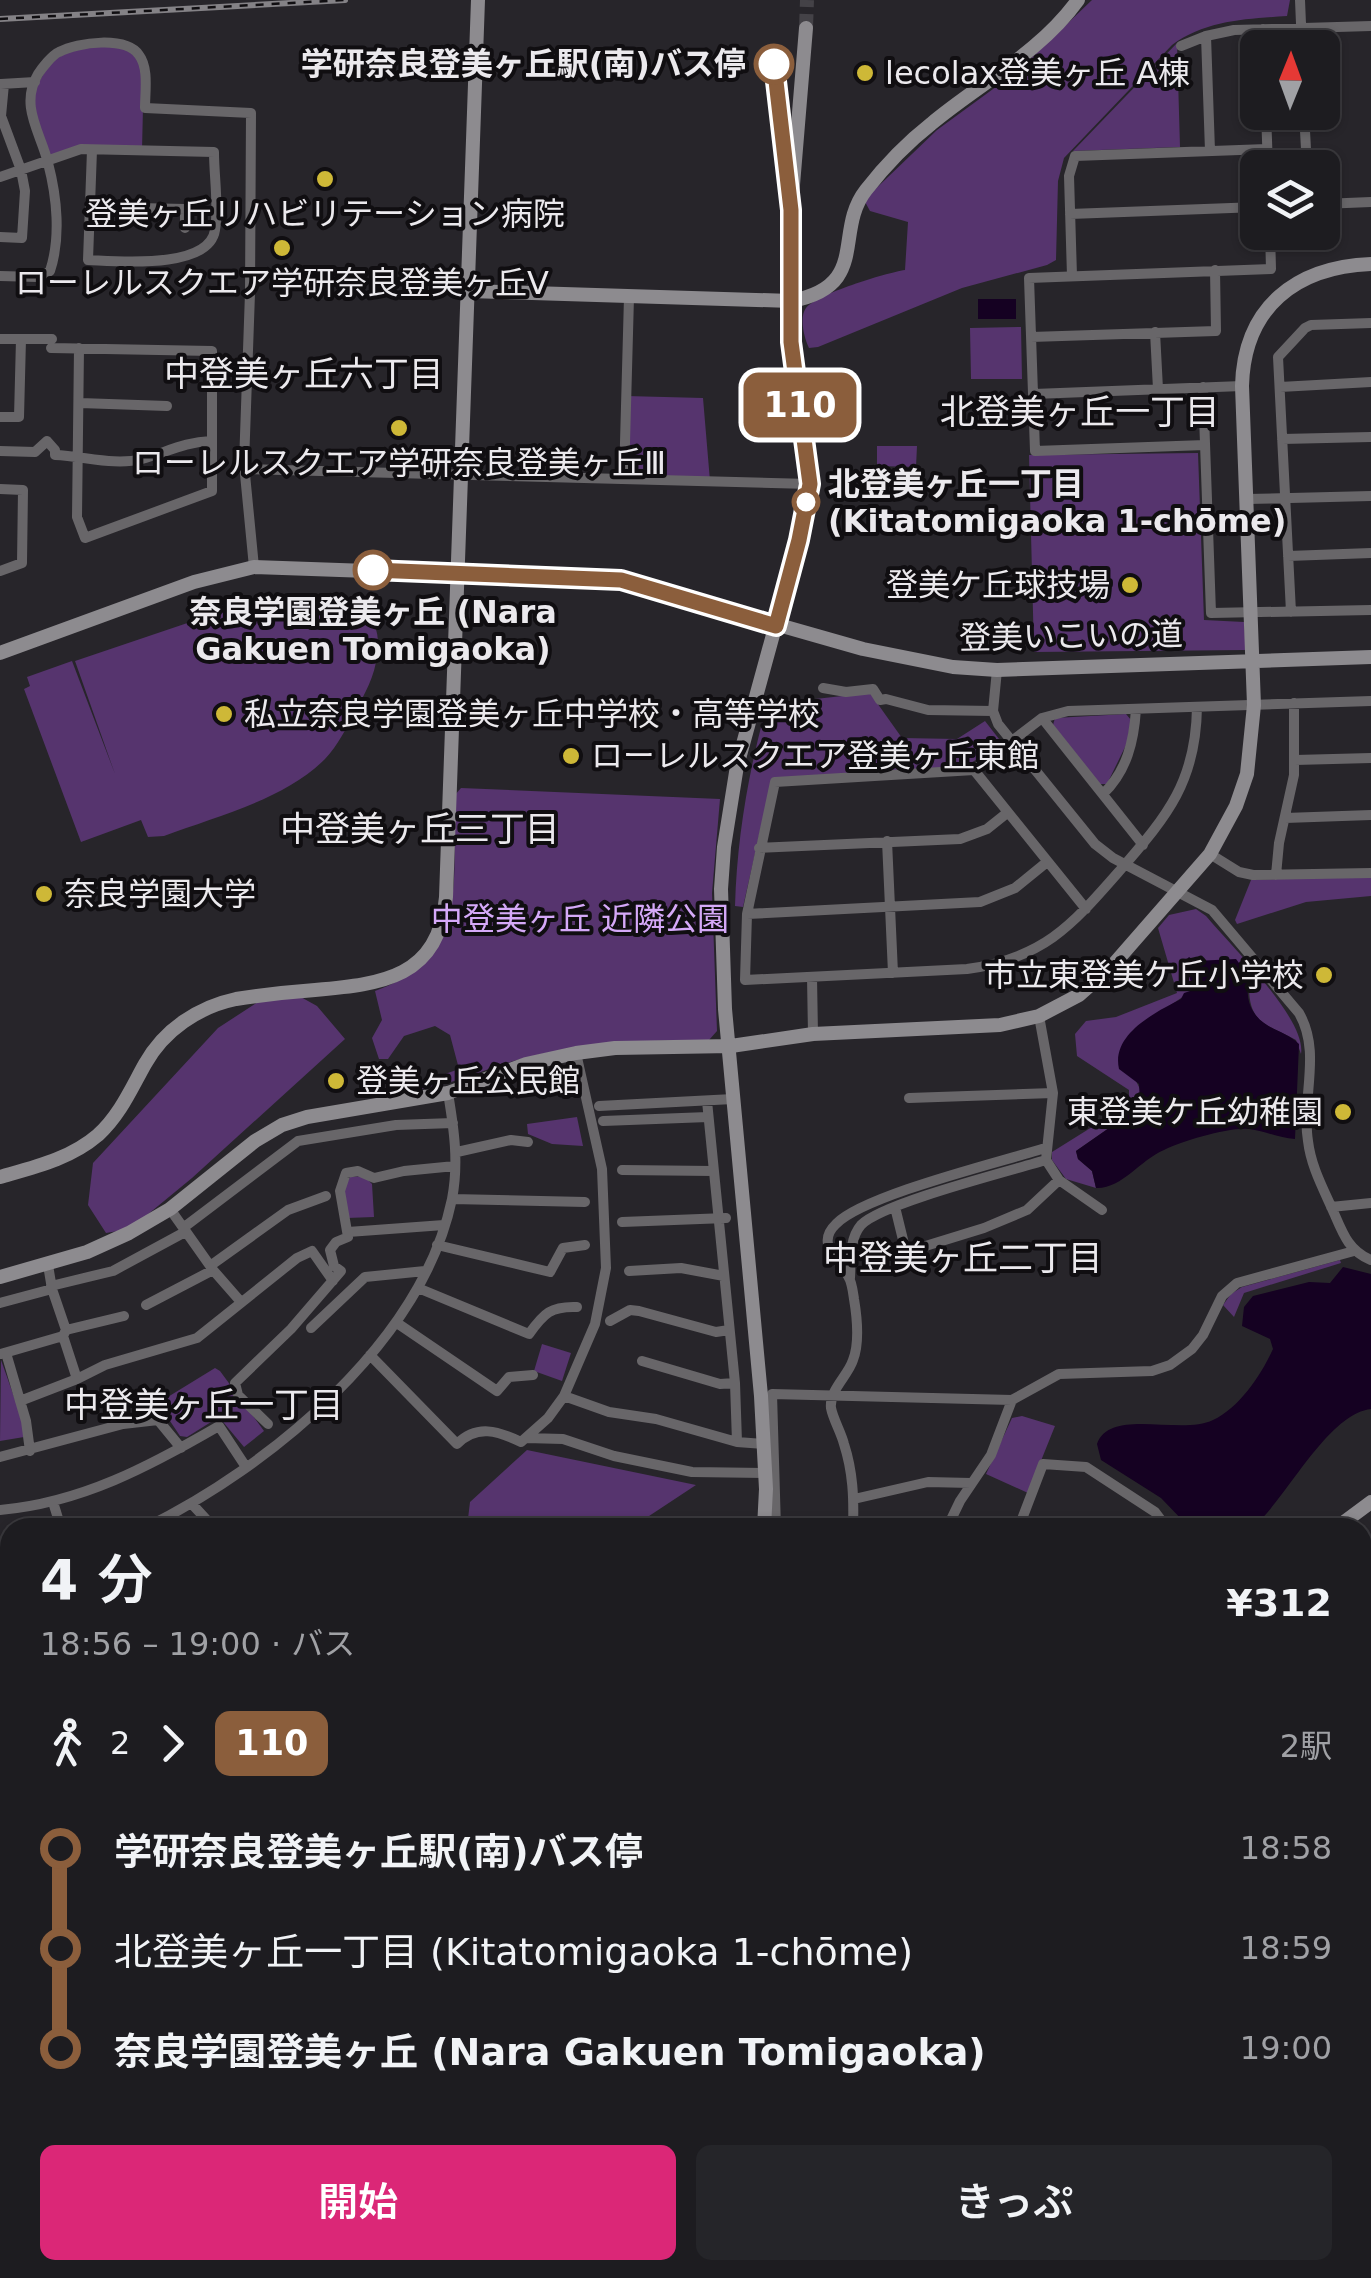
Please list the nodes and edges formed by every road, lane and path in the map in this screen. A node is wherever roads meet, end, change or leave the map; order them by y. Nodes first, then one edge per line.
1 (478, 0) edge
2 (1300, 0) edge
3 (1076, 2) edge
4 (1371, 26) edge
5 (806, 28) tunnel mouth
6 (1301, 28) junction
7 (1263, 29) joint
8 (1206, 36) junction
9 (1182, 46) dead end
10 (35, 82) junction
11 (2, 84) edge
12 (1266, 130) edge
13 (4, 142) edge
14 (1267, 149) joint
15 (92, 150) junction
16 (1210, 151) junction
17 (48, 160) junction
18 (21, 170) junction
19 (0, 177) edge
20 (1371, 202) edge
21 (1340, 203) edge
22 (91, 207) junction
23 (1240, 208) edge
24 (1070, 214) junction
25 (184, 228) dead end
26 (0, 237) edge
27 (1270, 250) edge
28 (1371, 264) edge
29 (1215, 270) junction
30 (0, 276) edge
31 (1072, 276) junction
32 (469, 291) junction
33 (629, 296) junction
34 (791, 301) junction
35 (1371, 323) edge
36 (1155, 332) junction
37 (1031, 337) junction
38 (0, 339) edge
39 (21, 339) junction
40 (79, 348) junction
41 (1371, 382) edge
42 (1242, 386) junction
43 (1280, 386) junction
44 (1204, 388) junction
45 (1158, 389) junction
46 (1034, 394) junction
47 (80, 403) junction
48 (167, 406) dead end
49 (0, 417) edge
50 (1371, 436) edge
51 (1282, 439) junction
52 (212, 442) junction
53 (1204, 446) junction
54 (0, 451) edge
55 (79, 456) junction
56 (244, 469) junction
57 (461, 474) junction
58 (624, 479) junction
59 (810, 484) junction
60 (0, 490) edge
61 (1371, 496) edge
62 (1246, 499) junction
63 (1284, 500) junction
64 (1371, 553) edge
65 (1288, 556) junction
66 (254, 567) junction
67 (0, 571) edge
68 (458, 573) junction
69 (1371, 610) edge
70 (1291, 612) junction
71 (1249, 613) junction
72 (776, 626) junction
73 (0, 653) edge
74 (1371, 656) edge
75 (1252, 661) junction
76 (996, 670) junction
77 (823, 688) dead end
78 (1371, 701) edge
79 (1294, 703) junction
80 (1254, 705) junction
81 (1197, 707) junction
82 (1136, 709) junction
83 (993, 711) junction
84 (1042, 718) junction
85 (1013, 740) junction
86 (1371, 758) edge
87 (1295, 760) junction
88 (974, 770) junction
89 (1104, 794) junction
90 (1007, 813) junction
91 (1371, 815) edge
92 (1285, 818) junction
93 (887, 841) junction
94 (1144, 845) junction
95 (759, 848) junction
96 (1210, 854) junction
97 (1047, 862) junction
98 (1125, 864) junction
99 (1371, 873) edge
100 (1276, 876) junction
101 (1178, 891) junction
102 (890, 907) junction
103 (1086, 909) junction
104 (747, 914) junction
105 (893, 973) junction
106 (812, 977) junction
107 (1039, 1016) junction
108 (813, 1034) junction
109 (731, 1046) junction
110 (576, 1052) junction
111 (1053, 1092) junction
112 (448, 1093) junction
113 (909, 1098) dead end
114 (733, 1099) junction
115 (707, 1101) junction
116 (598, 1106) dead end
117 (708, 1117) junction
118 (604, 1121) dead end
119 (452, 1122) junction
120 (482, 1133) dead end
121 (528, 1142) dead end
122 (484, 1146) junction
123 (457, 1152) junction
124 (1046, 1154) junction
125 (455, 1166) junction
126 (622, 1170) dead end
127 (713, 1171) junction
128 (0, 1178) edge
129 (1059, 1180) junction
130 (326, 1196) dead end
131 (452, 1199) junction
132 (585, 1202) dead end
133 (1371, 1203) edge
134 (1331, 1206) junction
135 (895, 1207) junction
136 (170, 1209) junction
137 (1102, 1210) dead end
138 (721, 1218) junction
139 (622, 1222) dead end
140 (444, 1225) junction
141 (184, 1230) junction
142 (348, 1232) junction
143 (438, 1245) junction
144 (584, 1245) dead end
145 (1354, 1251) junction
146 (1371, 1260) edge
147 (48, 1264) junction
148 (212, 1268) junction
149 (426, 1271) junction
150 (629, 1271) dead end
151 (724, 1276) junction
152 (0, 1277) edge
153 (850, 1278) junction
154 (332, 1281) junction
155 (51, 1287) junction
156 (418, 1288) junction
157 (241, 1302) junction
158 (0, 1303) edge
159 (146, 1305) dead end
160 (578, 1308) dead end
161 (124, 1316) dead end
162 (610, 1320) dead end
163 (397, 1323) junction
164 (310, 1328) dead end
165 (730, 1330) junction
166 (64, 1333) junction
167 (3, 1354) edge
168 (370, 1355) junction
169 (642, 1361) dead end
170 (534, 1375) dead end
171 (77, 1379) junction
172 (735, 1383) junction
173 (832, 1395) junction
174 (564, 1396) junction
175 (1012, 1400) junction
176 (20, 1401) junction
177 (268, 1424) dead end
178 (525, 1438) junction
179 (737, 1442) junction
180 (764, 1444) junction
181 (181, 1448) junction
182 (30, 1451) junction
183 (0, 1457) edge
184 (246, 1467) junction
185 (765, 1473) junction
186 (972, 1483) junction
187 (854, 1499) junction
188 (54, 1502) junction
189 (192, 1504) junction
190 (0, 1510) edge
191 (58, 1518) edge
192 (163, 1518) edge
193 (205, 1518) edge
194 (764, 1518) edge
195 (776, 1518) edge
196 (853, 1518) edge
197 (953, 1518) edge
198 (1022, 1518) edge
199 (1160, 1518) edge

1 - 32 street
2 - 6 street
3 - 34 street
4 - 6 street
5 - 34 street
6 - 7 street
7 - 8 street
8 - 9 street
8 - 16 street
10 - 11 street
10 - 17 street
10 - 56 street
11 - 13 street
12 - 14 street
13 - 18 street
14 - 16 street
15 - 17 street
15 - 22 street
15 - 22 street
16 - 24 street
17 - 18 street
17 - 30 street
18 - 19 street
18 - 26 street
20 - 21 street
22 - 25 street
23 - 24 street
24 - 31 street
27 - 29 street
28 - 42 street
29 - 31 street
29 - 36 street
31 - 37 street
32 - 33 street
32 - 57 street
33 - 34 street
33 - 58 street
34 - 59 street
35 - 43 street
36 - 37 street
36 - 45 street
37 - 46 street
38 - 39 street
39 - 40 street
39 - 49 street
40 - 47 street
40 - 52 street
41 - 43 street
42 - 44 street
42 - 62 street
43 - 51 street
44 - 45 street
44 - 53 street
45 - 46 street
46 - 53 street
47 - 48 street
47 - 55 street
50 - 51 street
51 - 63 street
52 - 55 street
52 - 55 street
53 - 71 street
54 - 55 street
56 - 57 street
56 - 66 street
57 - 58 street
57 - 68 street
58 - 59 street
59 - 72 street
60 - 67 street
61 - 63 street
62 - 63 street
62 - 71 street
63 - 65 street
64 - 65 street
65 - 70 street
66 - 68 street, 登美いこいの道
66 - 73 street, 登美いこいの道
68 - 72 street, 登美いこいの道
68 - 128 street
69 - 70 street
70 - 71 street
71 - 75 street
72 - 76 street, 登美いこいの道
72 - 109 street
74 - 75 street, 登美いこいの道
75 - 76 street, 登美いこいの道
75 - 80 street
76 - 83 street
77 - 83 street
78 - 79 street
79 - 80 street
79 - 87 street
80 - 81 street
80 - 96 street
81 - 82 street
81 - 94 street
82 - 84 street
82 - 89 street
83 - 85 street
84 - 85 street
84 - 89 street
85 - 88 street
85 - 98 street
86 - 87 street
87 - 92 street
88 - 90 street
88 - 95 street
89 - 94 street
90 - 93 street
90 - 97 street
91 - 92 street
92 - 100 street
93 - 95 street
93 - 102 street
94 - 98 street
95 - 104 street
96 - 100 street
96 - 101 street
97 - 102 street
97 - 103 street
98 - 101 street
98 - 103 street
99 - 100 street
101 - 107 street
101 - 134 street
102 - 104 street
102 - 105 street
103 - 105 street
104 - 106 street
105 - 106 street
106 - 108 street
107 - 108 street
107 - 111 street
108 - 109 street
109 - 110 street
109 - 114 street
110 - 112 street
110 - 174 street
111 - 113 street
111 - 124 street
112 - 119 street
112 - 136 street
114 - 115 street
114 - 180 street
115 - 116 street
115 - 117 street
117 - 118 street
117 - 127 street
119 - 123 street
119 - 141 street
120 - 122 street
121 - 122 street
122 - 123 street
123 - 125 street
124 - 129 street
124 - 135 street
124 - 153 street
125 - 131 street
125 - 142 street
126 - 127 street
127 - 138 street
129 - 135 street
129 - 137 street
130 - 148 street
131 - 132 street
131 - 140 street
133 - 134 street
134 - 145 street
135 - 153 street
136 - 141 street
136 - 147 street
138 - 139 street
138 - 151 street
140 - 142 street
140 - 143 street
141 - 148 street
141 - 155 street
142 - 154 street
143 - 144 street
143 - 149 street
145 - 146 street
145 - 175 street
147 - 152 street
147 - 155 street
148 - 157 street
148 - 159 street
149 - 156 street
149 - 164 street
150 - 151 street
151 - 165 street
153 - 173 street
154 - 157 street
154 - 177 street
155 - 158 street
155 - 166 street
156 - 160 street
156 - 163 street
157 - 171 street
161 - 166 street
162 - 165 street
163 - 168 street
163 - 170 street
165 - 172 street
166 - 167 street
166 - 171 street
167 - 176 street
168 - 178 street
168 - 184 street
169 - 172 street
171 - 176 street
172 - 179 street
173 - 175 street
173 - 187 street
173 - 195 street
174 - 178 street
174 - 179 street
175 - 186 street
176 - 182 street
178 - 185 street
179 - 180 street
180 - 185 street
181 - 182 street
181 - 184 street
181 - 188 street
182 - 183 street
184 - 189 street
185 - 194 street
186 - 187 street
186 - 197 street
187 - 196 street
188 - 190 street
188 - 191 street
189 - 192 street
189 - 193 street
198 - 199 street

